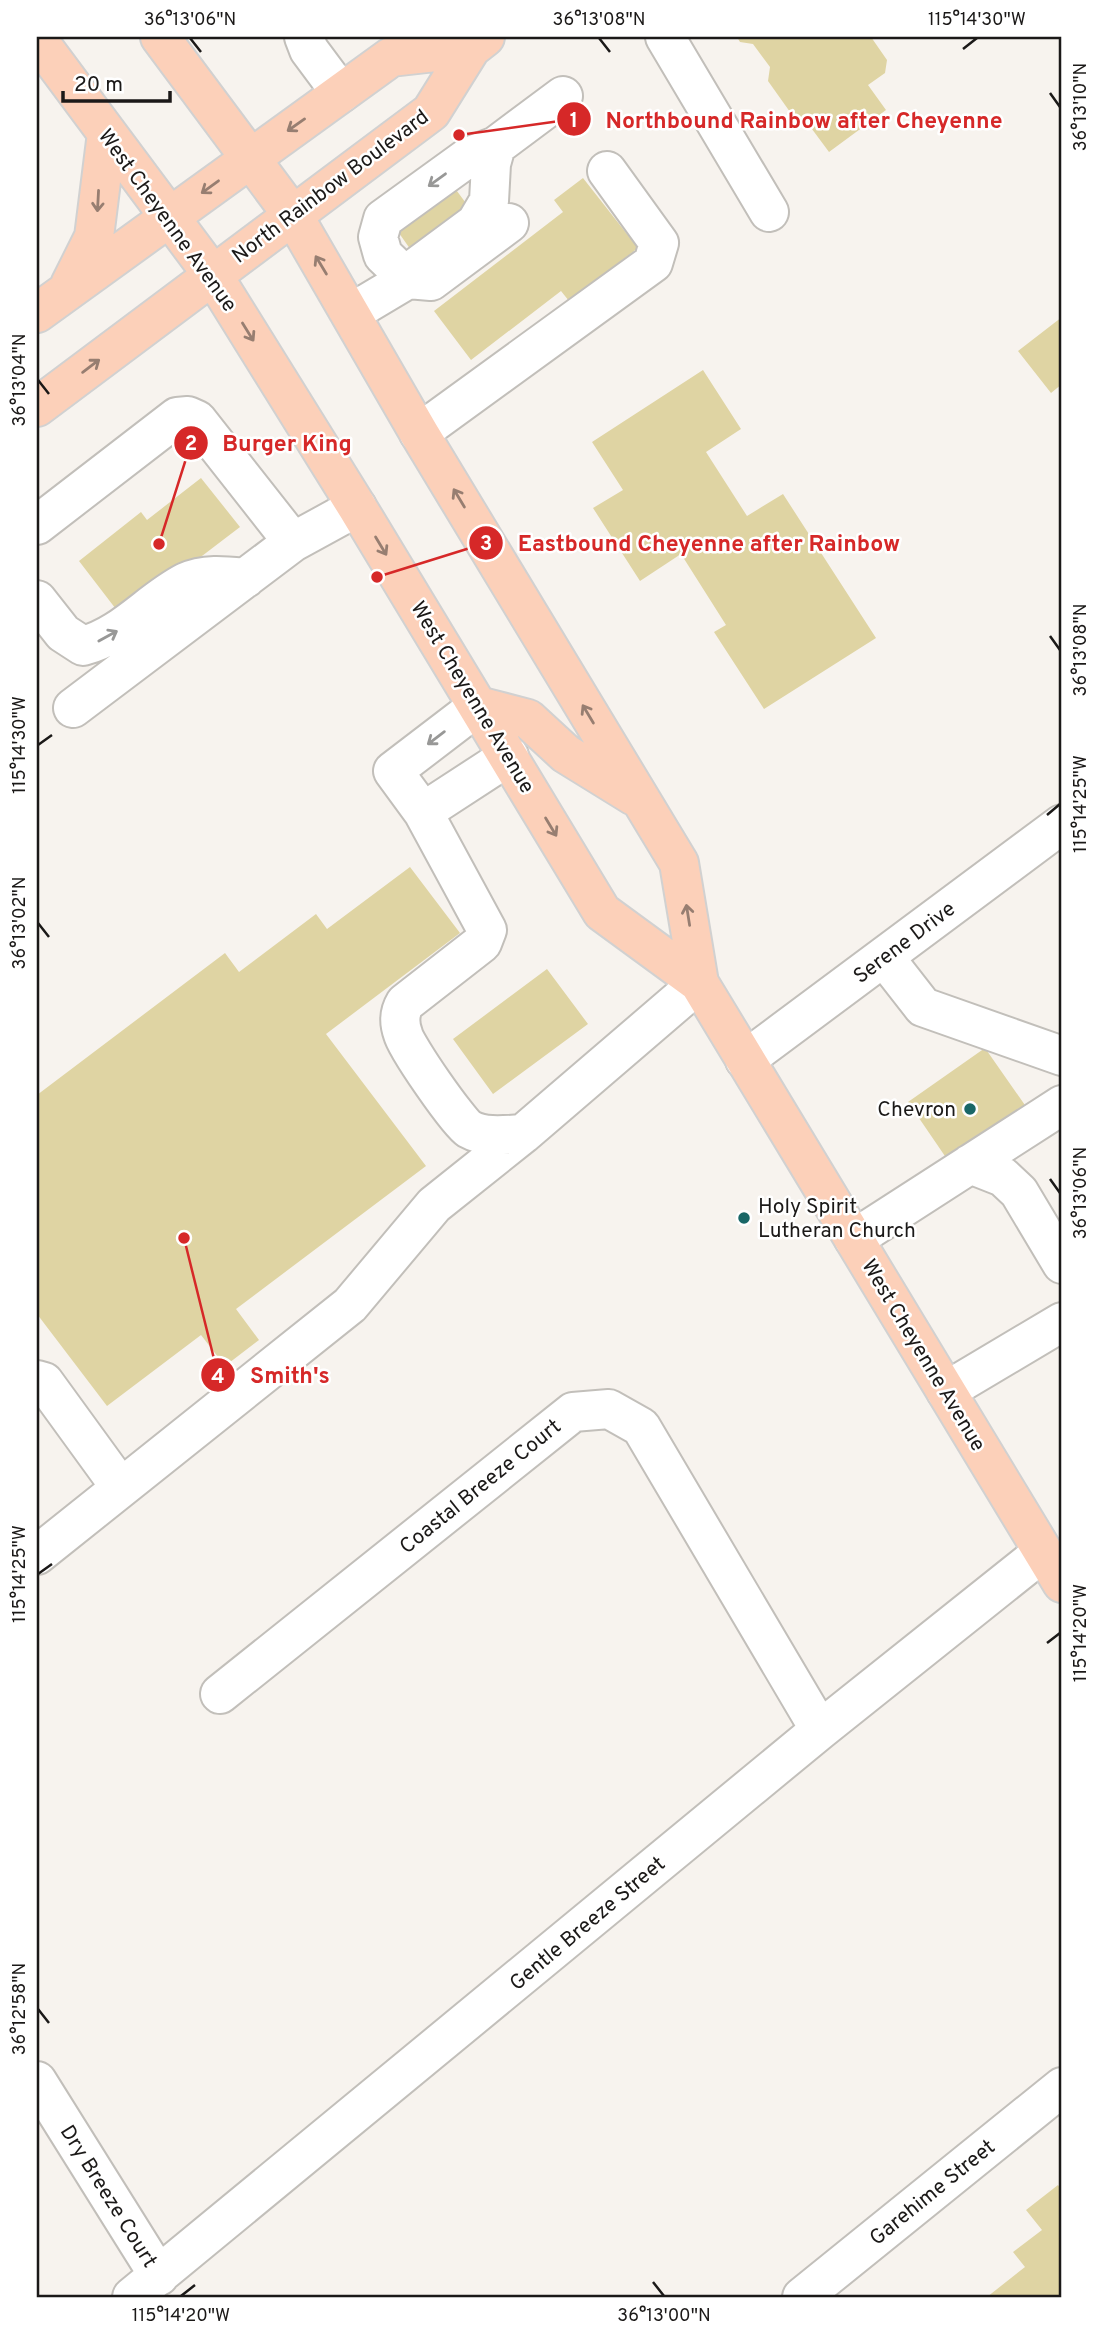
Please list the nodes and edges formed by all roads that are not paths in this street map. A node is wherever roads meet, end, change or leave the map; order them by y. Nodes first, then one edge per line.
1 (160, 37) edge
2 (304, 37) edge
3 (665, 37) edge
4 (37, 39) edge
5 (473, 40) edge
6 (341, 93) junction
7 (563, 96) dead end
8 (107, 133) junction
9 (496, 146) junction
10 (250, 158) junction
11 (607, 171) dead end
12 (769, 212) dead end
13 (170, 216) junction
14 (293, 217) junction
15 (509, 223) dead end
16 (212, 275) junction
17 (408, 279) junction
18 (68, 289) junction
19 (37, 313) edge
20 (351, 313) junction
21 (37, 407) edge
22 (419, 433) junction
23 (357, 507) junction
24 (37, 525) edge
25 (293, 542) junction
26 (246, 578) junction
27 (37, 600) edge
28 (478, 706) junction
29 (73, 708) dead end
30 (509, 755) junction
31 (639, 799) junction
32 (423, 812) junction
33 (1062, 824) edge
34 (884, 957) junction
35 (699, 983) junction
36 (1062, 1056) edge
37 (745, 1060) junction
38 (1062, 1105) edge
39 (523, 1134) junction
40 (970, 1164) junction
41 (854, 1239) junction
42 (1062, 1264) edge
43 (1062, 1322) edge
44 (37, 1380) edge
45 (946, 1391) junction
46 (121, 1488) junction
47 (38, 1552) edge
48 (1053, 1568) edge
49 (220, 1694) dead end
50 (820, 1730) junction
51 (37, 2081) edge
52 (1062, 2087) edge
53 (145, 2287) edge
54 (802, 2297) edge

1 - 10 main road, West Cheyenne Avenue
2 - 6 street
3 - 12 street
4 - 8 main road, West Cheyenne Avenue
5 - 6 main road, North Rainbow Boulevard
5 - 14 main road, North Rainbow Boulevard
6 -> 10 main road, North Rainbow Boulevard
7 - 9 street
8 - 13 main road, West Cheyenne Avenue
8 -> 18 main road
9 - 17 street
9 -> 17 street
10 -> 13 main road, North Rainbow Boulevard
10 - 14 main road, West Cheyenne Avenue
11 - 22 street
13 - 16 main road, West Cheyenne Avenue
13 - 18 main road, North Rainbow Boulevard
14 - 16 main road, North Rainbow Boulevard
20 -> 14 main road, West Cheyenne Avenue
15 - 17 street
21 -> 16 main road, North Rainbow Boulevard
16 -> 23 main road, West Cheyenne Avenue
17 - 20 street
18 - 19 main road, North Rainbow Boulevard
20 - 22 main road, West Cheyenne Avenue
31 -> 22 main road, West Cheyenne Avenue
23 - 25 street
23 -> 28 main road, West Cheyenne Avenue
24 - 25 street
25 - 26 street
27 -> 26 street
26 - 29 street
28 - 30 main road, West Cheyenne Avenue
28 - 31 main road
28 -> 32 street
30 - 32 street
30 -> 35 main road, West Cheyenne Avenue
35 -> 31 main road, West Cheyenne Avenue
32 - 39 street
33 - 34 street, Serene Drive
34 - 36 street
34 - 37 street, Serene Drive
35 - 37 main road, West Cheyenne Avenue
35 - 39 street
37 - 41 main road, West Cheyenne Avenue
38 - 40 street
39 - 46 street
40 - 41 street
40 - 42 street
41 - 45 main road, West Cheyenne Avenue
43 - 45 street
44 - 46 street
45 - 48 main road, West Cheyenne Avenue
46 - 47 street
48 - 50 street, Gentle Breeze Street
49 - 50 street, Coastal Breeze Court
50 - 53 street, Gentle Breeze Street
51 - 53 street, Dry Breeze Court
52 - 54 street, Garehime Street

